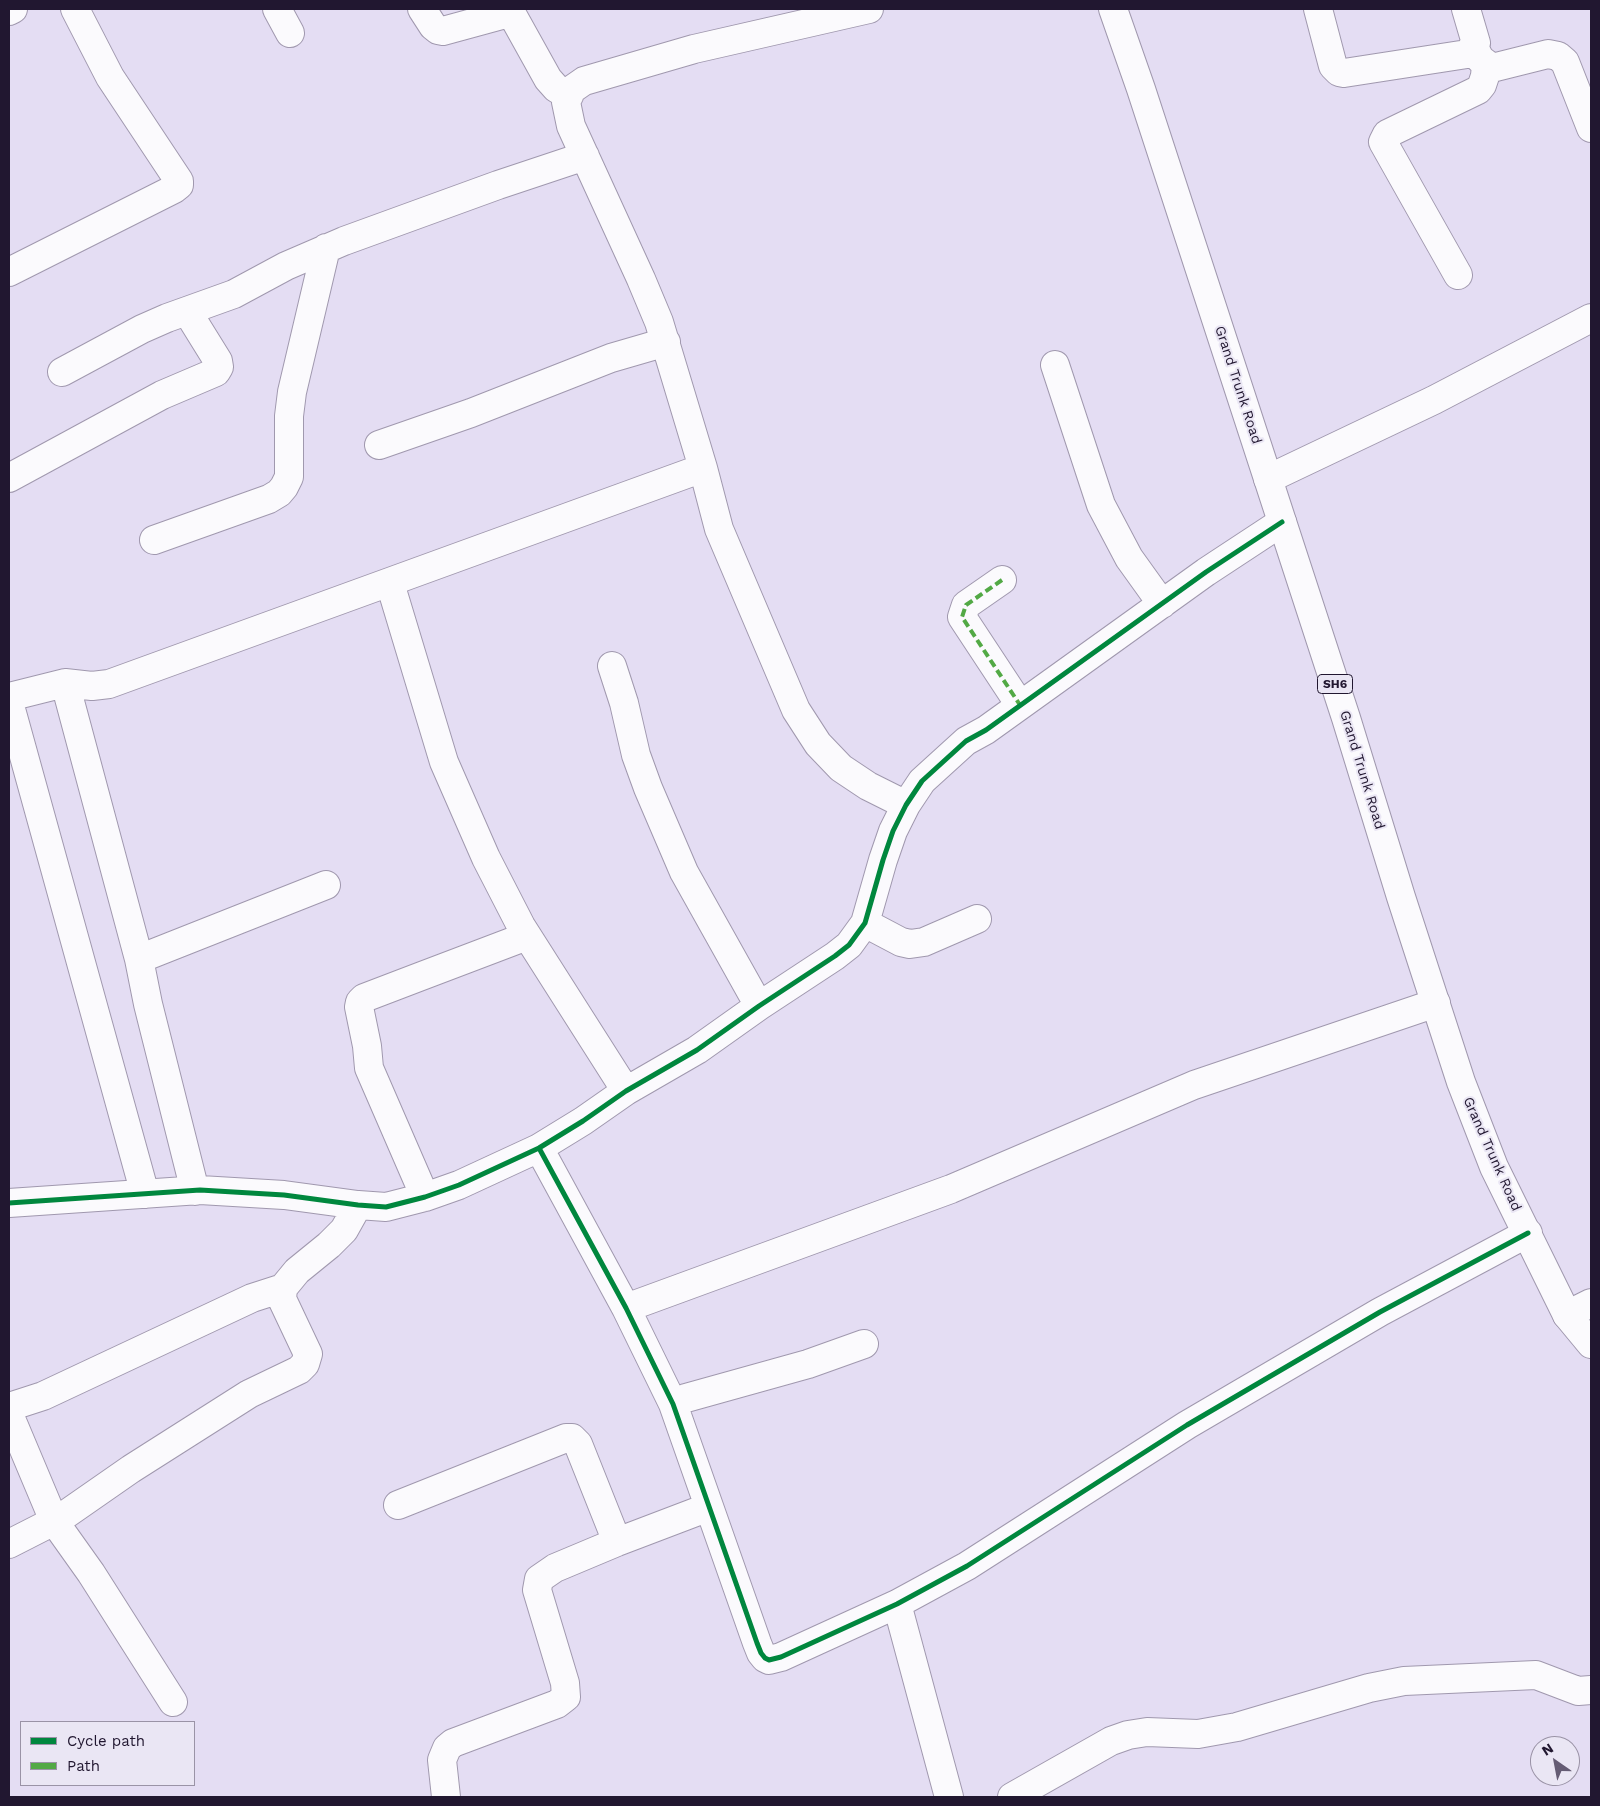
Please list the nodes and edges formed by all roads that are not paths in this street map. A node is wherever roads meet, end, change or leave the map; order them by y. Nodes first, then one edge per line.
1 (13, 9) edge
2 (75, 9) edge
3 (277, 9) edge
4 (422, 9) edge
5 (869, 9) edge
6 (1114, 9) edge
7 (1318, 9) edge
8 (1466, 9) edge
9 (9, 11) edge
10 (290, 33) dead end
11 (1480, 56) junction
12 (569, 96) junction
13 (1591, 128) edge
14 (585, 156) junction
15 (326, 248) junction
16 (9, 272) edge
17 (1458, 275) dead end
18 (188, 311) junction
19 (1591, 318) edge
20 (666, 342) junction
21 (1055, 365) dead end
22 (62, 372) dead end
23 (379, 445) dead end
24 (704, 468) junction
25 (9, 478) edge
26 (1268, 479) junction
27 (1282, 522) junction
28 (154, 540) dead end
29 (1002, 580) dead end
30 (390, 583) junction
31 (1162, 604) junction
32 (612, 666) dead end
33 (65, 683) junction
34 (9, 697) edge
35 (9, 702) edge
36 (1020, 705) junction
37 (906, 805) junction
38 (326, 885) dead end
39 (977, 920) dead end
40 (865, 923) junction
41 (527, 936) junction
42 (139, 960) junction
43 (1436, 1003) junction
44 (759, 1006) junction
45 (626, 1091) junction
46 (539, 1148) junction
47 (195, 1191) junction
48 (145, 1194) junction
49 (425, 1197) junction
50 (9, 1203) edge
51 (358, 1206) junction
52 (1528, 1233) junction
53 (282, 1288) junction
54 (1591, 1303) edge
55 (626, 1308) junction
56 (1567, 1315) junction
57 (864, 1344) dead end
58 (1591, 1344) edge
59 (673, 1404) junction
60 (9, 1408) edge
61 (9, 1414) edge
62 (398, 1505) dead end
63 (708, 1507) junction
64 (54, 1521) junction
65 (617, 1542) junction
66 (9, 1544) edge
67 (898, 1604) junction
68 (1591, 1690) edge
69 (173, 1702) dead end
70 (446, 1797) edge
71 (949, 1797) edge
72 (1012, 1797) edge

1 - 9 street
2 - 16 street
3 - 10 street
4 - 12 street
5 - 12 street
6 - 26 street, Grand Trunk Road / SH6
7 - 11 street
8 - 11 street
11 - 13 street
11 - 17 street
12 - 14 street
14 - 15 street
14 - 20 street
15 - 18 street
15 - 28 street
18 - 22 street
18 - 25 street
19 - 26 street
20 - 23 street
20 - 24 street
21 - 31 street
24 - 30 street
24 - 37 street
26 - 27 street, Grand Trunk Road / SH6
27 - 31 street
27 - 43 street, Grand Trunk Road / SH6
29 - 36 street
30 - 33 street
30 - 41 street
31 - 36 street
32 - 44 street
33 - 34 street
33 - 42 street
35 - 48 street
36 - 37 street
37 - 40 street
38 - 42 street
39 - 40 street
40 - 44 street
41 - 45 street
41 - 49 street
42 - 47 street
43 - 52 street, Grand Trunk Road / SH6
43 - 55 street
44 - 45 street
45 - 46 street
46 - 49 street
46 - 55 street
47 - 48 street
47 - 51 street
48 - 50 street
49 - 51 street
51 - 53 street
52 - 56 street, Grand Trunk Road / SH6
52 - 67 street
53 - 60 street
53 - 64 street
54 - 56 street
55 - 59 street
56 - 58 street, Grand Trunk Road / SH6
57 - 59 street
59 - 63 street
61 - 64 street
62 - 65 street
63 - 65 street
63 - 67 street
64 - 66 street
64 - 69 street
65 - 70 street
67 - 71 street
68 - 72 street

